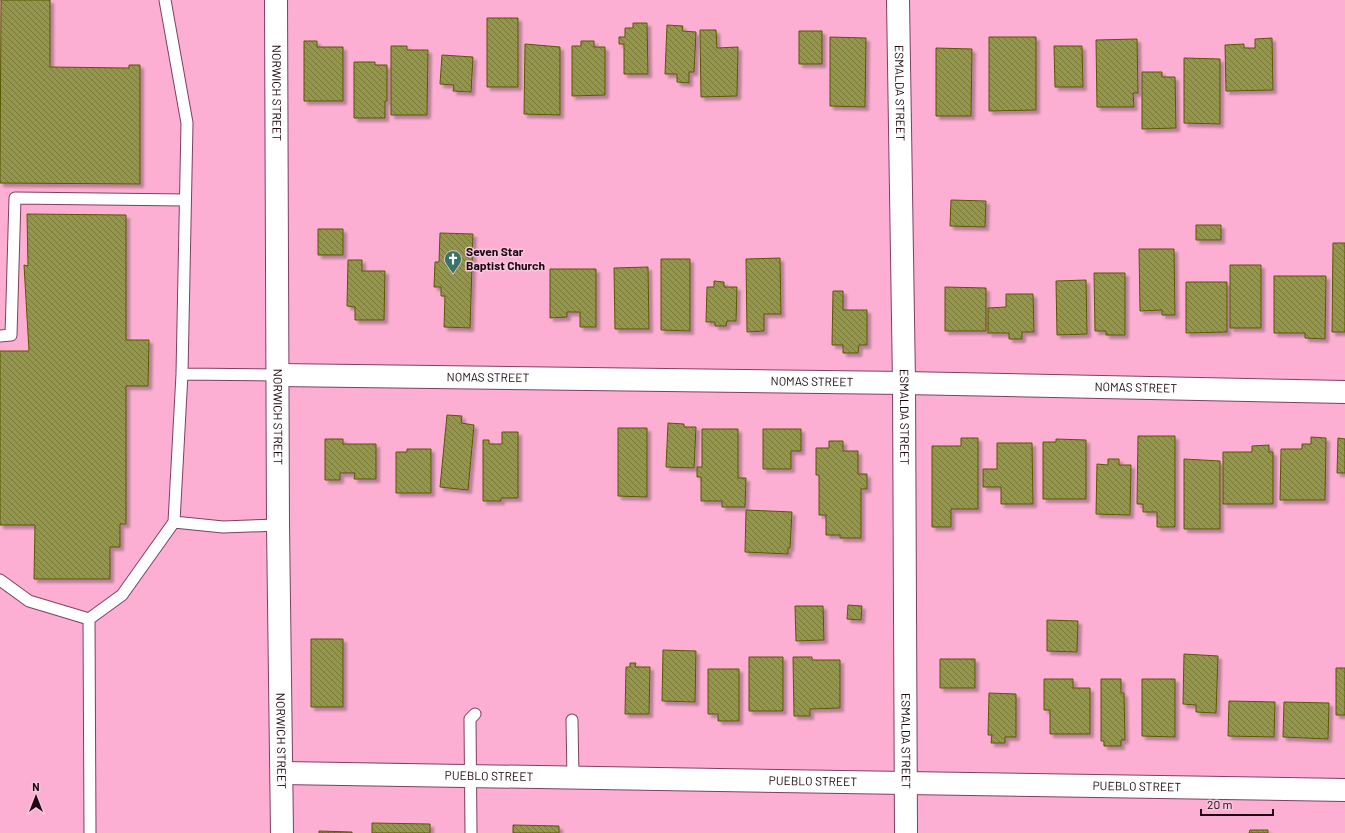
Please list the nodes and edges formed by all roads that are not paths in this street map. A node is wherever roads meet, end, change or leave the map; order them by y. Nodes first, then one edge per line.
1 (165, 0) edge
2 (276, 0) edge
3 (898, 0) edge
4 (185, 200) junction
5 (0, 336) edge
6 (182, 374) junction
7 (278, 375) junction
8 (904, 383) junction
9 (1345, 392) edge
10 (174, 522) junction
11 (278, 525) junction
12 (0, 580) edge
13 (89, 619) junction
14 (475, 714) dead end
15 (572, 720) dead end
16 (282, 773) junction
17 (471, 777) junction
18 (572, 778) junction
19 (906, 782) junction
20 (1345, 790) edge
21 (90, 833) edge
22 (282, 833) edge
23 (471, 833) edge
24 (906, 833) edge

1 - 4 lane
2 - 7 street, NORWICH STREET
3 - 8 street, ESMALDA STREET
4 - 5 lane
4 - 6 lane
6 - 7 lane
6 - 10 lane
7 - 8 street, NOMAS STREET
7 - 11 street, NORWICH STREET
8 - 9 street, NOMAS STREET
8 - 19 street, ESMALDA STREET
10 - 11 lane
10 - 13 lane
11 - 16 street, NORWICH STREET
12 - 13 lane
13 - 21 lane
14 - 17 lane
15 - 18 lane
16 - 17 street, PUEBLO STREET
16 - 22 street, NORWICH STREET
17 - 18 street, PUEBLO STREET
17 - 23 lane
18 - 19 street, PUEBLO STREET
19 - 20 street, PUEBLO STREET
19 - 24 street, ESMALDA STREET

